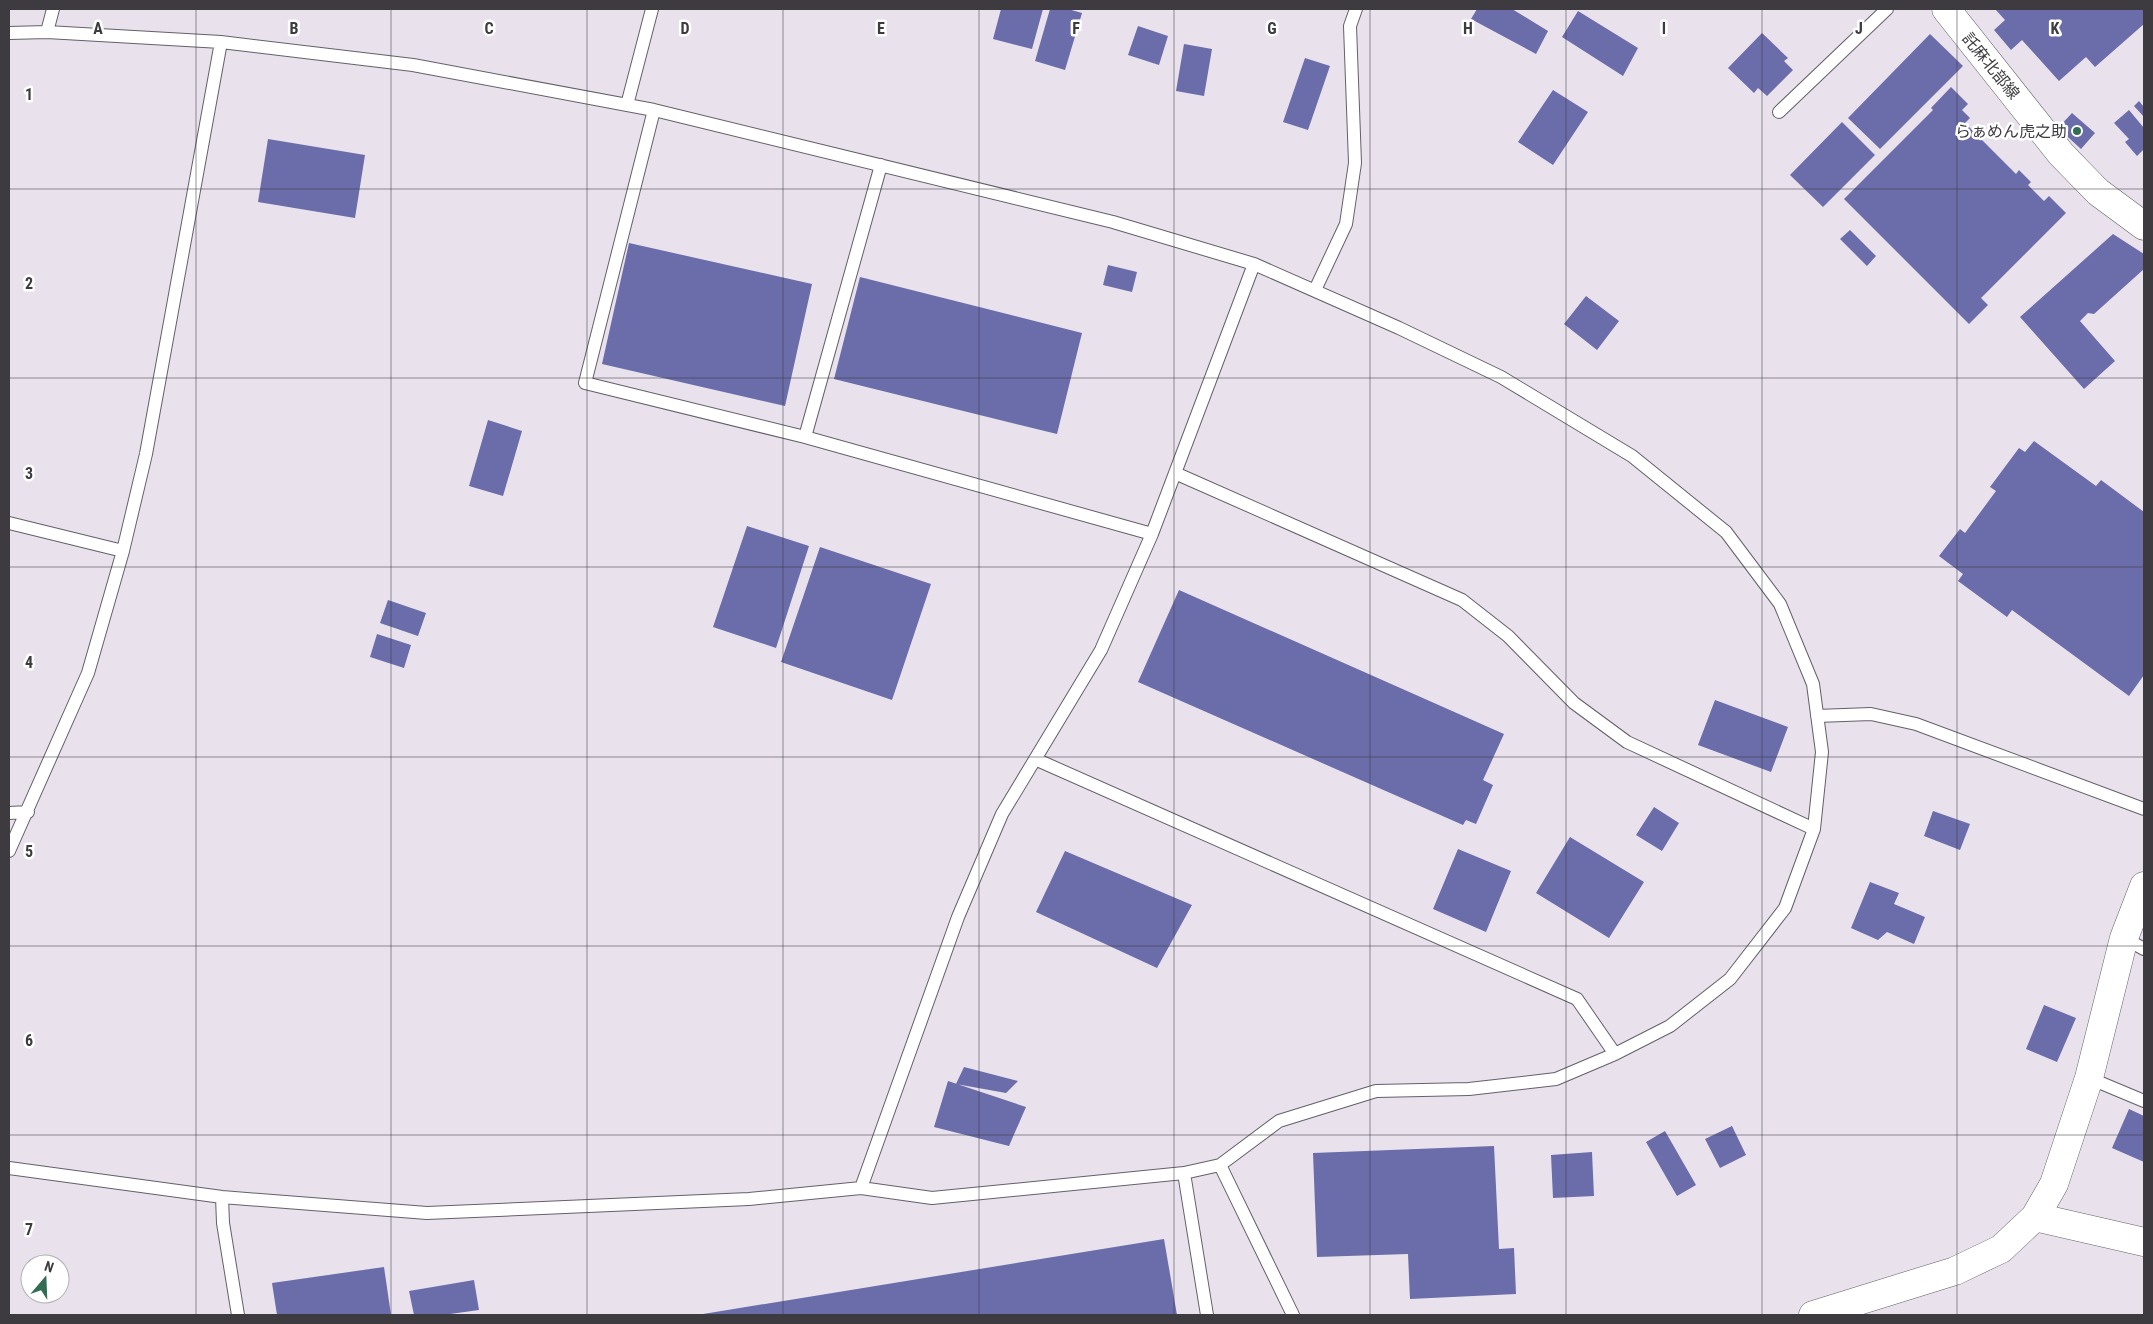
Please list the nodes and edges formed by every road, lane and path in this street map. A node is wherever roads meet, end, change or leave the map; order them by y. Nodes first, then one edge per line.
1 (53, 9) edge
2 (652, 9) edge
3 (1356, 9) edge
4 (1887, 9) edge
5 (1946, 9) edge
6 (47, 32) junction
7 (9, 33) edge
8 (221, 42) junction
9 (627, 105) junction
10 (654, 110) junction
11 (1779, 112) dead end
12 (881, 165) junction
13 (2144, 226) edge
14 (1254, 264) junction
15 (1315, 290) junction
16 (804, 437) junction
17 (1175, 473) junction
18 (9, 522) edge
19 (1152, 534) junction
20 (123, 551) junction
21 (1817, 716) junction
22 (1035, 759) junction
23 (2144, 809) edge
24 (28, 812) junction
25 (9, 813) edge
26 (1814, 829) junction
27 (9, 851) edge
28 (2144, 886) edge
29 (2134, 943) edge
30 (1615, 1054) junction
31 (2090, 1078) junction
32 (2144, 1101) edge
33 (1220, 1165) junction
34 (9, 1168) edge
35 (1184, 1173) junction
36 (861, 1188) junction
37 (222, 1197) junction
38 (2035, 1217) junction
39 (2144, 1242) edge
40 (238, 1315) edge
41 (1207, 1315) edge
42 (1293, 1315) edge
43 (1813, 1315) edge

1 - 6 lane
2 - 9 lane
3 - 15 lane
4 - 11 lane
5 - 13 street, 託麻北部線
6 - 7 lane
6 - 8 lane
8 - 9 lane
8 - 20 lane
9 - 10 lane
10 - 12 lane
10 - 16 lane
12 - 14 lane
12 - 16 lane
14 - 15 lane
14 - 17 lane
15 - 21 lane
16 - 19 lane
17 - 19 lane
17 - 26 lane
18 - 20 lane
19 - 22 lane
20 - 24 lane
21 - 23 lane
21 - 26 lane
22 - 30 lane
22 - 36 lane
24 - 25 lane
24 - 27 lane
26 - 30 lane
28 - 29 street
29 - 31 street
30 - 33 lane
31 - 32 lane
31 - 38 street
33 - 35 lane
33 - 42 lane
34 - 37 lane
35 - 36 lane
35 - 41 lane
36 - 37 lane
37 - 40 lane
38 - 39 street
38 - 43 street

